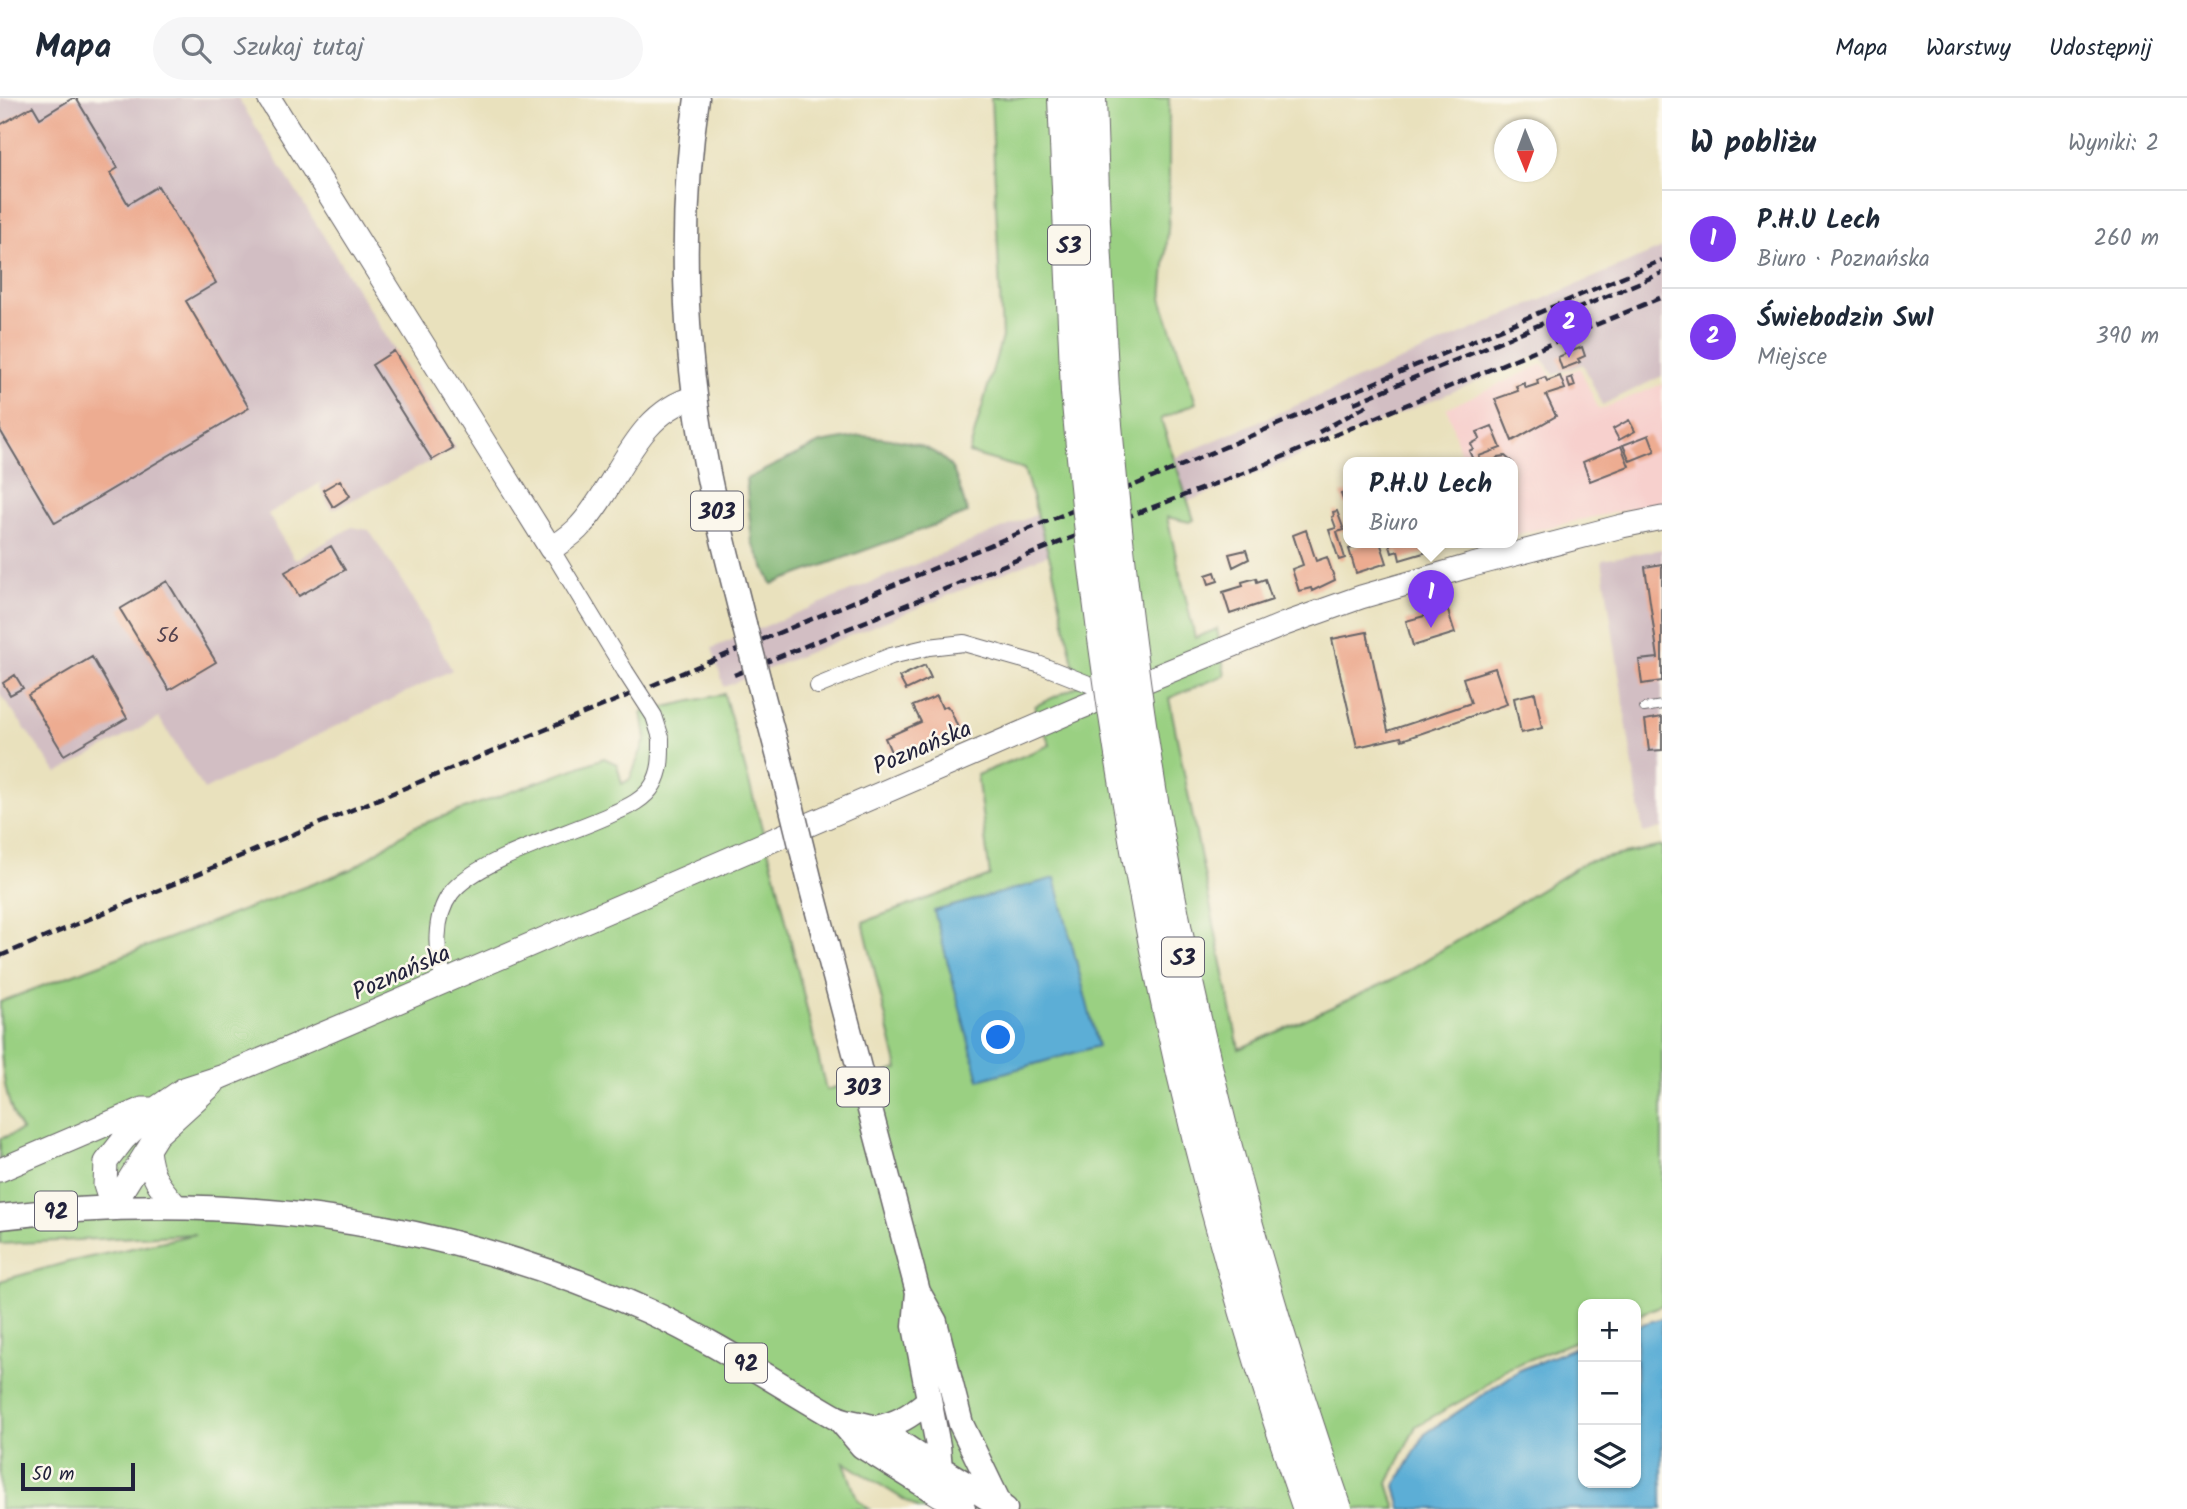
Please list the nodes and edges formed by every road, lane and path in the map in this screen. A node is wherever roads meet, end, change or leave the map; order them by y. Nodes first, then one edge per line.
1 (269, 98) edge
2 (696, 98) edge
3 (1063, 98) edge
4 (1091, 98) edge
5 (1090, 391) junction
6 (695, 397) junction
7 (1662, 518) edge
8 (551, 549) junction
9 (818, 686) dead end
10 (1114, 694) junction
11 (1662, 705) edge
12 (1644, 708) dead end
13 (445, 982) junction
14 (221, 1077) junction
15 (155, 1110) junction
16 (148, 1150) junction
17 (0, 1170) edge
18 (112, 1207) junction
19 (177, 1207) junction
20 (0, 1217) edge
21 (918, 1292) junction
22 (928, 1401) junction
23 (839, 1419) junction
24 (961, 1424) junction
25 (875, 1428) junction
26 (934, 1478) junction
27 (1003, 1508) edge
28 (963, 1509) edge
29 (1308, 1509) edge
30 (1337, 1509) edge

1 - 8 street
2 - 6 main road
3 - 5 highway, S3
4 - 5 highway, S3
5 - 29 highway, S3, bridge
5 - 30 highway, S3, bridge
6 - 8 street
6 - 21 main road, 303, bridge
7 - 10 street, Poznańska
8 - 13 street, bridge
9 - 10 street
10 - 13 street, Poznańska
11 - 12 lane
13 - 14 street, Poznańska
14 - 15 street, Poznańska
14 - 16 street, Poznańska
15 - 17 street, Poznańska
15 - 18 street, Poznańska
16 - 18 street, Poznańska
16 - 19 street
18 - 19 main road, 92
18 - 20 main road, 92
19 - 23 main road, 92
21 - 22 main road, 303
21 - 24 main road, 303
22 - 25 main road
22 - 26 main road, 303
23 - 25 main road, 92
23 - 26 main road, 92
24 - 26 main road, 303
24 - 27 main road, 303
25 - 26 main road, 92
26 - 27 main road, 92
26 - 28 main road, 92

